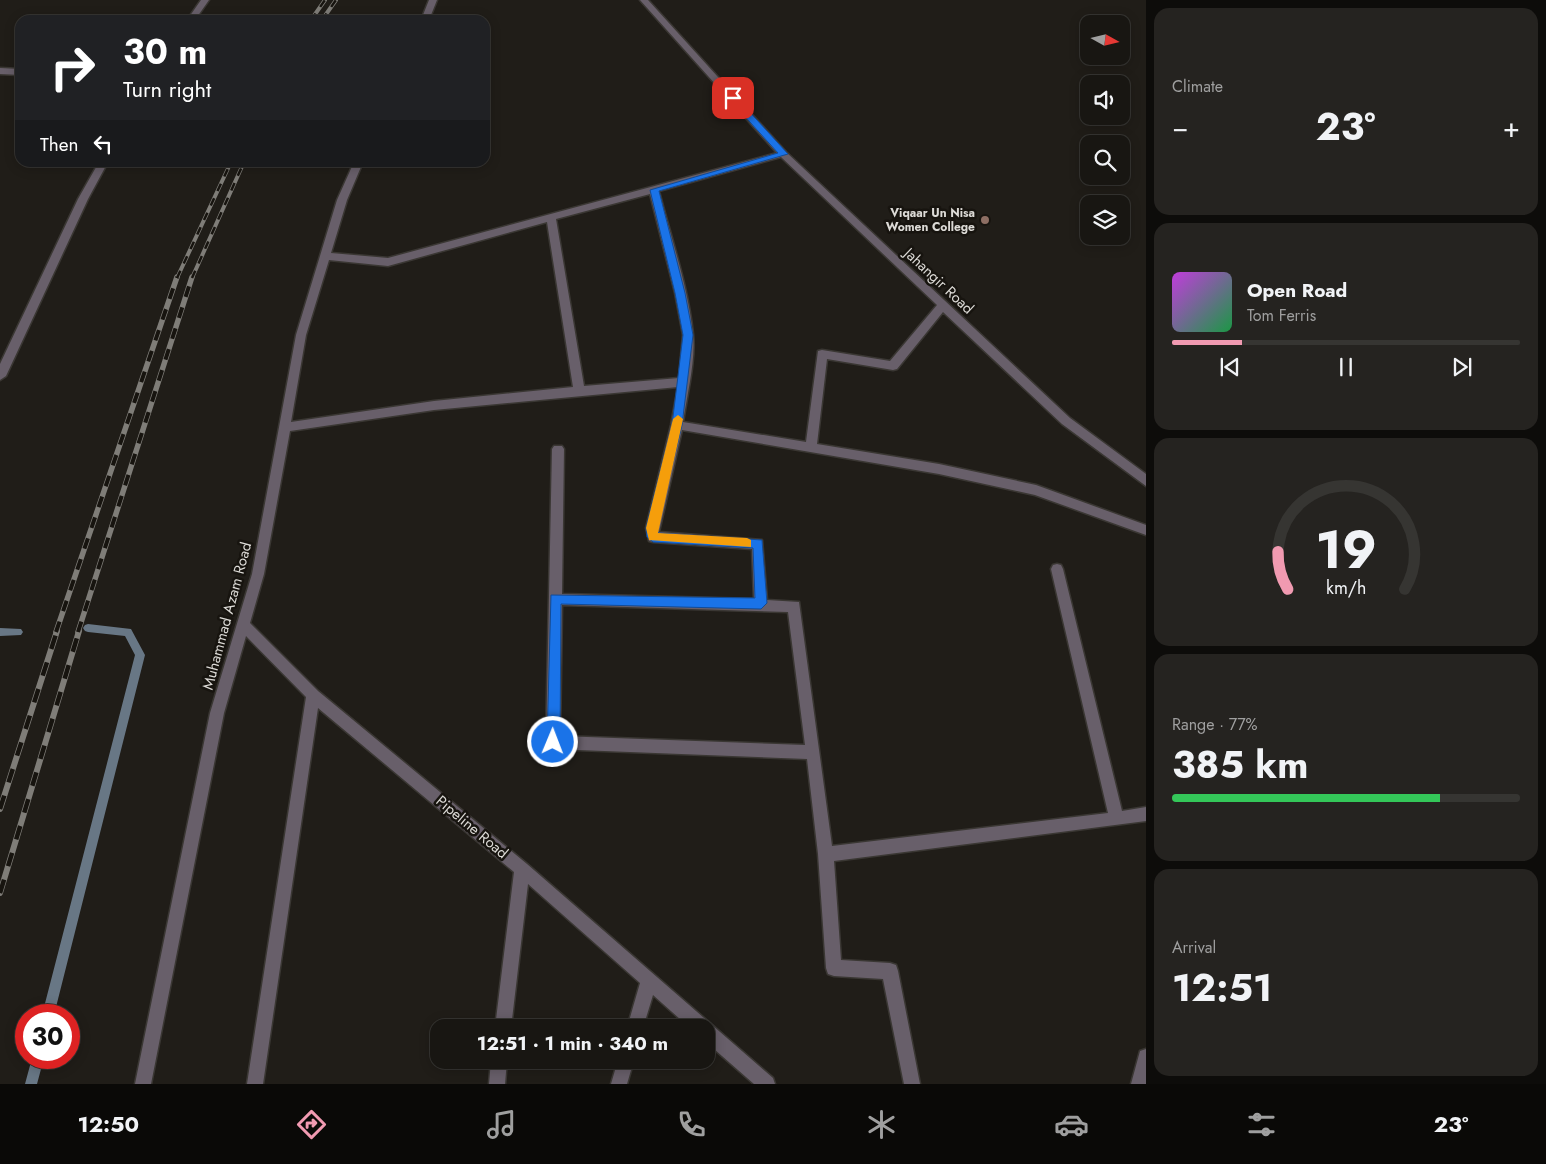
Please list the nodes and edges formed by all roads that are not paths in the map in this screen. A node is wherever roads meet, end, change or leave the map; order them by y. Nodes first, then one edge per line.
1 (205, 0) edge
2 (433, 0) edge
3 (644, 0) edge
4 (194, 15) edge
5 (427, 15) edge
6 (0, 71) edge
7 (15, 72) edge
8 (783, 154) junction
9 (101, 167) edge
10 (357, 167) edge
11 (654, 190) junction
12 (551, 218) junction
13 (325, 256) junction
14 (943, 305) junction
15 (0, 376) edge
16 (684, 382) junction
17 (579, 391) junction
18 (677, 425) junction
19 (285, 427) junction
20 (811, 446) junction
21 (558, 449) dead end
22 (1146, 481) edge
23 (1146, 530) edge
24 (1057, 569) dead end
25 (555, 599) junction
26 (761, 603) junction
27 (243, 624) junction
28 (312, 695) junction
29 (811, 752) junction
30 (1146, 814) edge
31 (1117, 819) junction
32 (826, 854) junction
33 (522, 868) junction
34 (649, 980) junction
35 (504, 1019) edge
36 (638, 1019) edge
37 (693, 1019) edge
38 (715, 1039) edge
39 (1146, 1057) edge
40 (499, 1069) edge
41 (623, 1069) edge
42 (143, 1084) edge
43 (255, 1084) edge
44 (497, 1084) edge
45 (619, 1084) edge
46 (767, 1084) edge
47 (912, 1084) edge
48 (1139, 1084) edge

1 - 4 street
2 - 5 street
3 - 8 street, Jahangir Road
6 - 7 street
8 - 11 street
8 - 14 street, Jahangir Road
9 - 15 street
10 - 13 street, Muhammad Azam Road
11 - 12 street
11 - 16 street
12 - 13 street
12 - 17 street
13 - 19 street, Muhammad Azam Road
14 - 20 street
14 - 22 street, Jahangir Road
16 - 17 street
16 - 18 street
17 - 19 street
18 - 20 street
18 - 26 street
19 - 27 street, Muhammad Azam Road
20 - 23 street
21 - 25 street
24 - 31 street
25 - 26 street
25 - 29 street
26 - 29 street
27 - 28 street, Pipeline Road
27 - 42 street, Muhammad Azam Road
28 - 33 street, Pipeline Road
28 - 43 street
29 - 32 street
30 - 31 street
31 - 32 street
32 - 47 street
33 - 34 street, Pipeline Road
33 - 35 street
34 - 36 street
34 - 37 street, Pipeline Road
38 - 46 street
39 - 48 street
40 - 44 street
41 - 45 street

